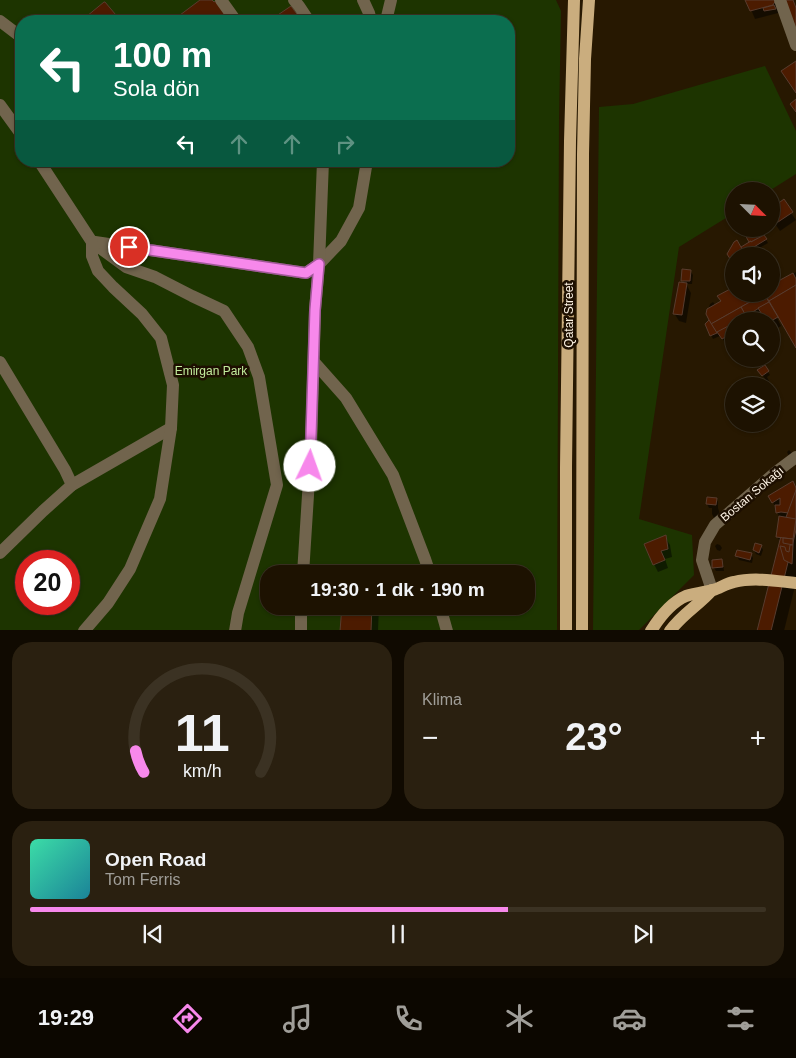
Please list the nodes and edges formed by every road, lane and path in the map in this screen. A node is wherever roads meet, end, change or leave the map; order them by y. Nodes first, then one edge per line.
1 (221, 0) edge
2 (294, 0) edge
3 (363, 0) edge
4 (391, 0) edge
5 (574, 0) edge
6 (589, 0) edge
7 (780, 0) edge
8 (232, 15) edge
9 (305, 15) edge
10 (370, 15) edge
11 (387, 15) edge
12 (0, 21) edge
13 (15, 32) edge
14 (796, 45) edge
15 (0, 105) edge
16 (15, 126) edge
17 (43, 167) edge
18 (323, 167) edge
19 (366, 167) edge
20 (92, 242) junction
21 (319, 264) junction
22 (0, 362) edge
23 (314, 362) junction
24 (171, 428) junction
25 (796, 457) edge
26 (72, 485) junction
27 (0, 553) edge
28 (304, 565) edge
29 (428, 565) edge
30 (796, 583) edge
31 (712, 590) junction
32 (301, 615) edge
33 (443, 615) edge
34 (84, 630) edge
35 (235, 630) edge
36 (301, 630) edge
37 (447, 630) edge
38 (566, 630) edge
39 (582, 630) edge
40 (651, 630) edge
41 (670, 630) edge

1 - 8 street
2 - 9 street
3 - 10 street
4 - 11 street
5 - 38 main road, Qatar Street
6 - 39 main road, Qatar Street
7 - 14 street
12 - 13 street
15 - 16 street
17 - 20 street
18 - 21 street
19 - 21 street
20 - 21 street
20 - 24 street
20 - 35 street
21 - 23 street
22 - 26 street
23 - 28 street
23 - 29 street
24 - 26 street
24 - 34 street
25 - 31 street, Bostan Sokağı
26 - 27 street
30 - 31 main road
31 - 40 main road
31 - 41 main road
32 - 36 street
33 - 37 street

